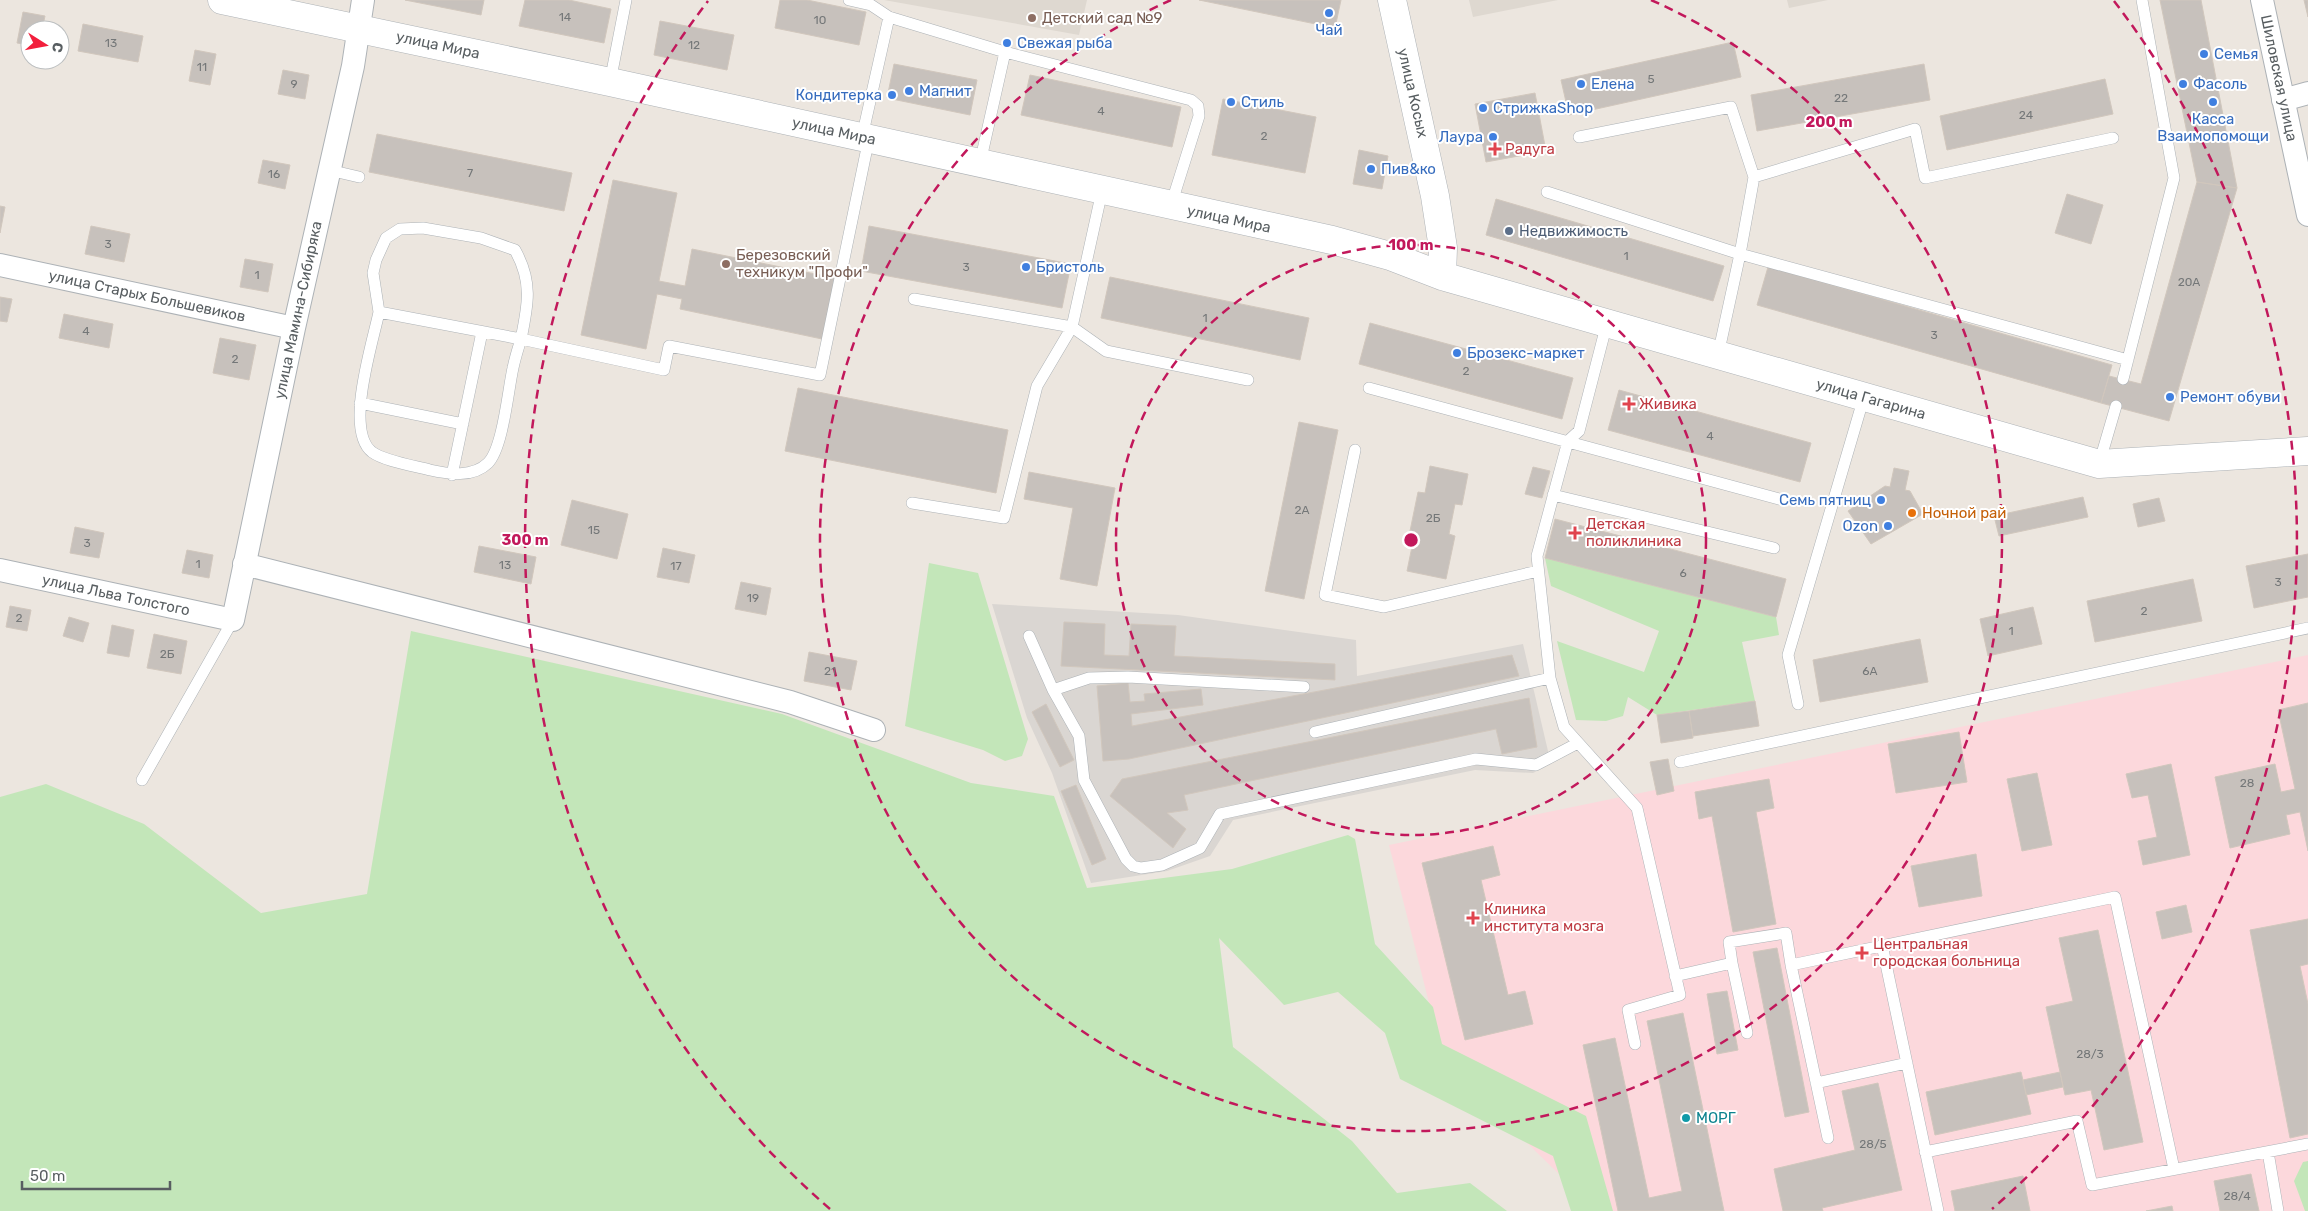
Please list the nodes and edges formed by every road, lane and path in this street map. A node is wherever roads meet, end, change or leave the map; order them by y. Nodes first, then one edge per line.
1 (222, 0) edge
2 (363, 0) edge
3 (626, 0) edge
4 (849, 0) edge
5 (1392, 0) edge
6 (2142, 0) edge
7 (2262, 0) edge
8 (889, 17) junction
9 (357, 28) junction
10 (1005, 52) junction
11 (610, 82) junction
12 (2308, 93) edge
13 (2283, 100) junction
14 (865, 137) junction
15 (1579, 137) dead end
16 (2113, 138) dead end
17 (980, 164) junction
18 (329, 170) junction
19 (359, 177) dead end
20 (1754, 178) junction
21 (1102, 191) junction
22 (1546, 192) dead end
23 (1171, 206) junction
24 (2308, 215) edge
25 (1740, 254) junction
26 (0, 265) edge
27 (1442, 276) junction
28 (914, 299) dead end
29 (379, 312) junction
30 (1606, 323) junction
31 (1072, 327) junction
32 (294, 328) junction
33 (482, 332) junction
34 (521, 339) junction
35 (1718, 355) junction
36 (2128, 360) junction
37 (2122, 379) dead end
38 (1248, 380) dead end
39 (1369, 388) dead end
40 (1864, 397) junction
41 (360, 403) junction
42 (2116, 406) dead end
43 (463, 424) junction
44 (1568, 441) junction
45 (1355, 450) dead end
46 (2308, 451) edge
47 (2099, 464) junction
48 (452, 475) junction
49 (1553, 494) junction
50 (1783, 500) dead end
51 (912, 502) dead end
52 (1774, 548) dead end
53 (244, 564) junction
54 (0, 570) edge
55 (1538, 571) junction
56 (232, 620) junction
57 (2308, 628) edge
58 (1029, 636) dead end
59 (1550, 678) junction
60 (1304, 688) dead end
61 (1053, 690) junction
62 (1798, 704) dead end
63 (874, 730) dead end
64 (1315, 732) dead end
65 (1578, 743) junction
66 (1680, 762) dead end
67 (142, 780) dead end
68 (1882, 946) junction
69 (1732, 963) junction
70 (1791, 965) junction
71 (1675, 976) junction
72 (1747, 1033) dead end
73 (1635, 1044) dead end
74 (1907, 1063) junction
75 (1816, 1083) junction
76 (1828, 1138) dead end
77 (2308, 1144) edge
78 (1926, 1152) junction
79 (2268, 1152) junction
80 (2174, 1169) junction
81 (1938, 1211) edge
82 (2278, 1211) edge

1 - 9 street, улица Мира
2 - 9 street, улица Мамина-Сибиряка
3 - 11 lane
4 - 8 lane
5 - 27 street, улица Косых
6 - 36 lane
7 - 13 street, Шиловская улица
8 - 10 lane
8 - 14 lane
9 - 11 street, улица Мира
9 - 18 street, улица Мамина-Сибиряка
10 - 17 lane
10 - 23 lane
11 - 14 street, улица Мира
12 - 13 street
13 - 24 street, Шиловская улица
14 - 17 street, улица Мира
14 - 34 lane
15 - 20 lane
16 - 20 lane
17 - 21 street, улица Мира
18 - 19 lane
18 - 32 street, улица Мамина-Сибиряка
20 - 25 lane
21 - 23 street, улица Мира
21 - 31 lane
22 - 25 lane
23 - 27 street, улица Мира
25 - 35 lane
25 - 36 lane
26 - 32 street, улица Старых Большевиков
27 - 30 street, улица Гагарина
28 - 31 lane
29 - 33 lane
29 - 34 lane
29 - 41 lane
30 - 35 street, улица Гагарина
30 - 44 lane
31 - 38 lane
31 - 51 lane
32 - 53 street, улица Мамина-Сибиряка
33 - 34 lane
33 - 43 lane
34 - 48 lane
35 - 40 street, улица Гагарина
36 - 37 lane
39 - 44 lane
40 - 47 street, улица Гагарина
40 - 62 lane
41 - 43 lane
41 - 48 lane
42 - 47 lane
43 - 48 lane
44 - 49 lane
44 - 50 lane
45 - 55 lane
46 - 47 street, улица Гагарина
49 - 52 lane
49 - 55 lane
53 - 56 street, улица Мамина-Сибиряка
53 - 63 street
54 - 56 street, улица Льва Толстого
55 - 59 lane
56 - 67 lane
57 - 66 lane
58 - 61 lane
59 - 64 lane
59 - 65 lane
60 - 61 lane
61 - 65 lane
65 - 71 lane
68 - 70 lane
68 - 74 lane
68 - 80 lane
69 - 70 lane
69 - 71 lane
69 - 72 lane
70 - 75 lane
71 - 73 lane
74 - 75 lane
74 - 78 lane
75 - 76 lane
77 - 79 lane
78 - 80 lane
78 - 81 lane
79 - 80 lane
79 - 82 lane

